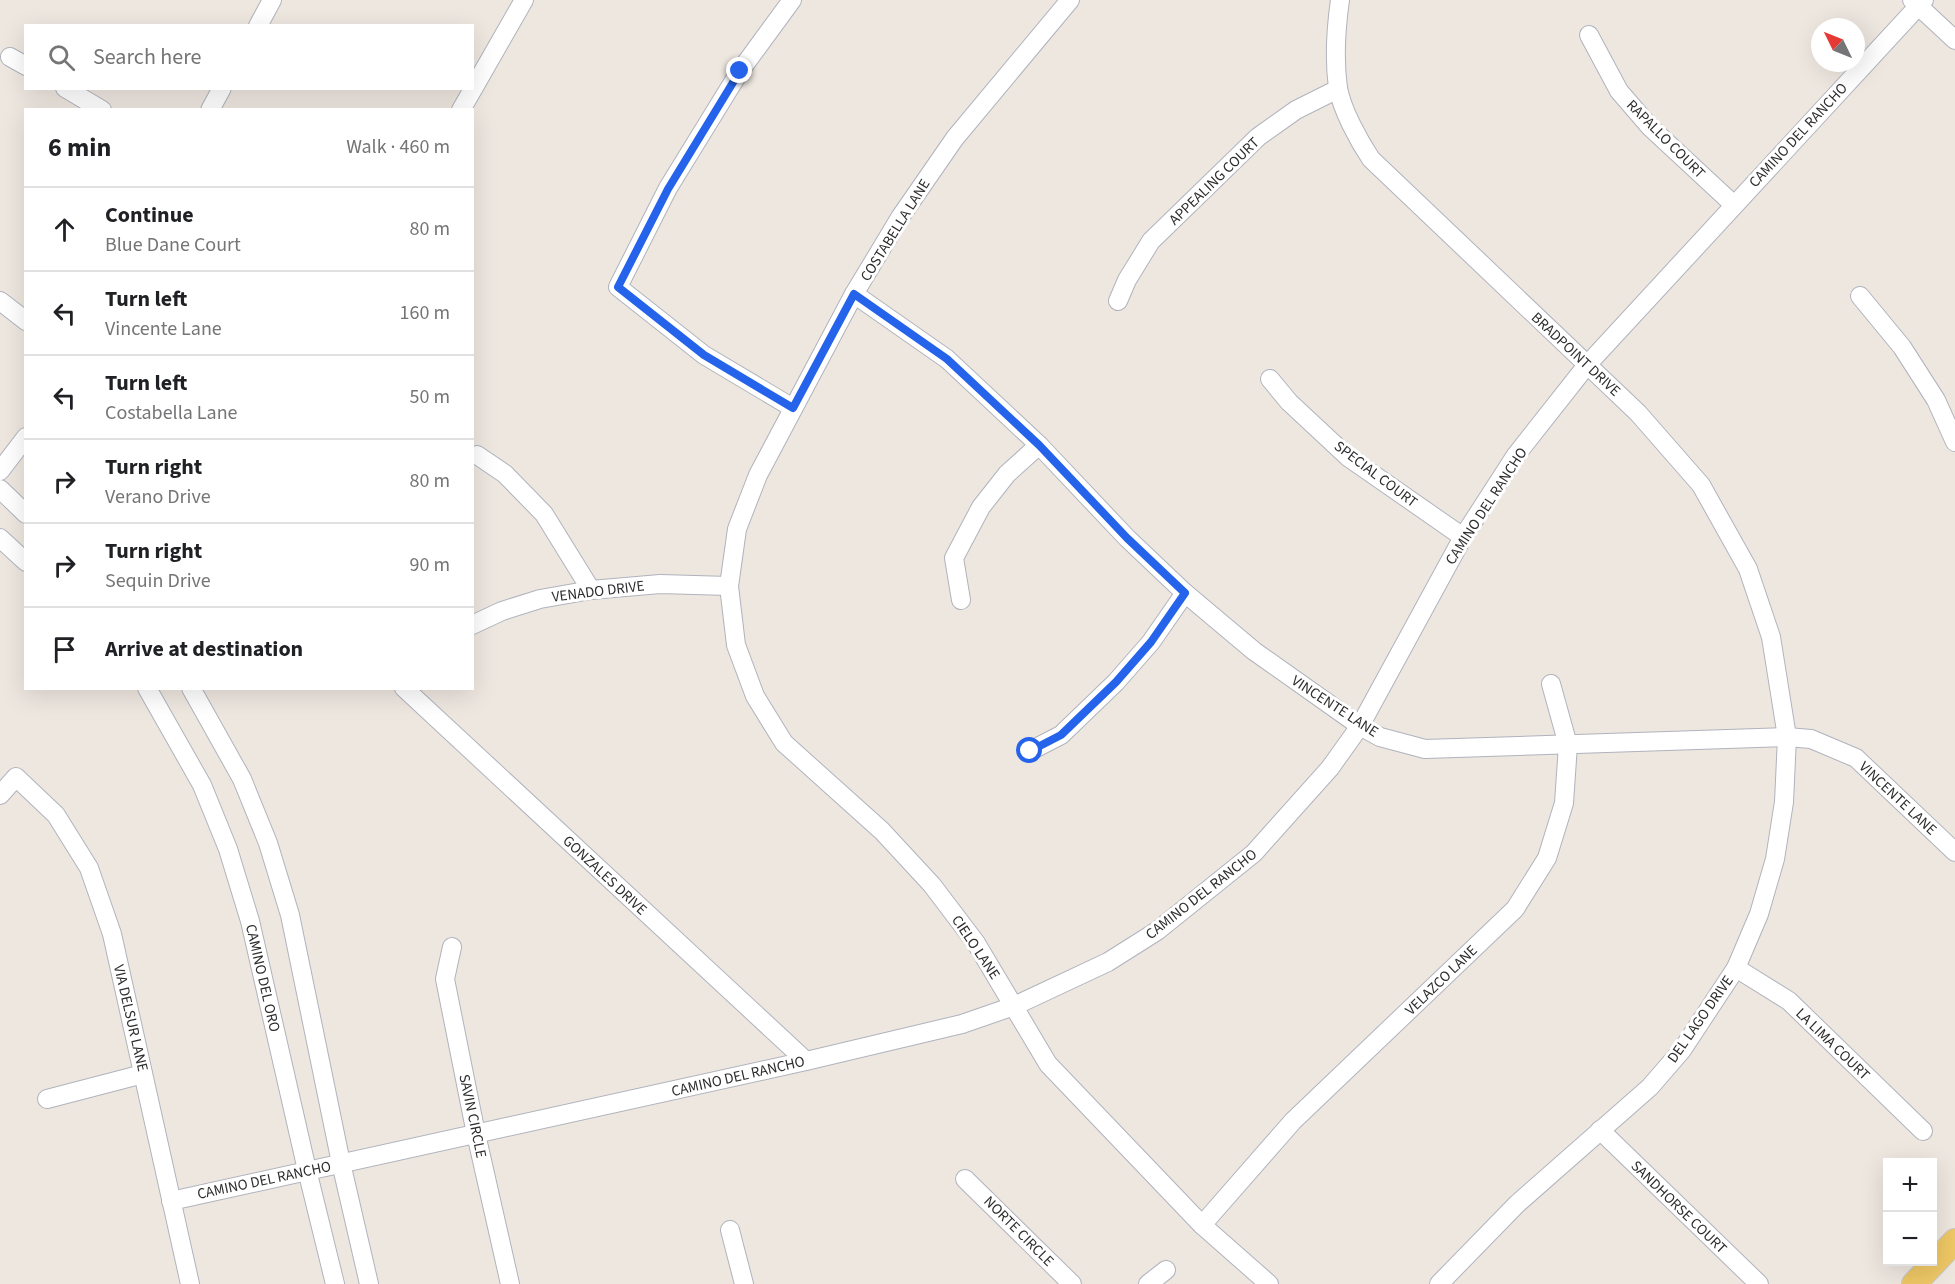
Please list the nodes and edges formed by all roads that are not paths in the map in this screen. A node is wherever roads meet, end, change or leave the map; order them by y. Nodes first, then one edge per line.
1 (272, 0) edge
2 (524, 0) edge
3 (792, 0) edge
4 (1070, 0) edge
5 (1340, 0) edge
6 (1918, 2) edge
7 (259, 24) edge
8 (1589, 35) dead end
9 (1955, 40) edge
10 (474, 86) edge
11 (1338, 89) junction
12 (68, 90) edge
13 (221, 90) edge
14 (472, 90) edge
15 (99, 108) edge
16 (211, 108) edge
17 (461, 108) edge
18 (1734, 204) junction
19 (854, 294) junction
20 (1860, 296) dead end
21 (0, 301) edge
22 (1118, 301) dead end
23 (24, 319) edge
24 (1587, 364) junction
25 (1270, 379) dead end
26 (793, 408) junction
27 (24, 440) edge
28 (1955, 442) edge
29 (1039, 445) junction
30 (477, 455) dead end
31 (0, 471) edge
32 (0, 489) edge
33 (24, 512) edge
34 (1463, 537) junction
35 (0, 538) edge
36 (24, 560) edge
37 (729, 586) junction
38 (591, 590) junction
39 (1185, 593) junction
40 (961, 600) dead end
41 (474, 624) edge
42 (1551, 684) dead end
43 (148, 690) edge
44 (191, 690) edge
45 (406, 690) edge
46 (1360, 726) junction
47 (1787, 737) junction
48 (1568, 746) junction
49 (1030, 751) dead end
50 (0, 795) edge
51 (1955, 852) edge
52 (452, 946) dead end
53 (1736, 968) junction
54 (1014, 1006) junction
55 (806, 1061) junction
56 (143, 1074) junction
57 (47, 1099) dead end
58 (1600, 1130) junction
59 (1923, 1131) dead end
60 (476, 1134) junction
61 (341, 1163) junction
62 (307, 1170) junction
63 (965, 1179) dead end
64 (171, 1201) junction
65 (1202, 1225) junction
66 (730, 1230) dead end
67 (1955, 1241) edge
68 (1166, 1270) dead end
69 (190, 1284) edge
70 (335, 1284) edge
71 (369, 1284) edge
72 (510, 1284) edge
73 (744, 1284) edge
74 (1072, 1284) edge
75 (1148, 1284) edge
76 (1269, 1284) edge
77 (1439, 1284) edge
78 (1759, 1284) edge
79 (1914, 1284) edge

1 - 7 street
2 - 10 street
3 - 26 street
4 - 19 street, COSTABELLA LANE
5 - 11 street, BRADPOINT DRIVE
6 - 9 street
6 - 18 street, CAMINO DEL RANCHO
8 - 18 street, RAPALLO COURT
11 - 22 street, APPEALING COURT
11 - 24 street, BRADPOINT DRIVE
12 - 15 street
13 - 16 street
14 - 17 street
18 - 24 street, CAMINO DEL RANCHO
19 - 26 street, COSTABELLA LANE
19 - 29 street, VINCENTE LANE
20 - 28 street
21 - 23 street
24 - 34 street, CAMINO DEL RANCHO
24 - 47 street, BRADPOINT DRIVE
25 - 34 street, SPECIAL COURT
26 - 37 street, COSTABELLA LANE
27 - 31 street
29 - 39 street, VINCENTE LANE
29 - 40 street
30 - 38 street
32 - 33 street
34 - 46 street, CAMINO DEL RANCHO
35 - 36 street
37 - 38 street, VENADO DRIVE
37 - 54 street, CIELO LANE
38 - 41 street, VENADO DRIVE
39 - 46 street, VINCENTE LANE
39 - 49 street
42 - 48 street, VELAZCO LANE
43 - 62 street, CAMINO DEL ORO
44 - 61 street
45 - 55 street, GONZALES DRIVE
46 - 48 street, VINCENTE LANE
46 - 54 street, CAMINO DEL RANCHO
47 - 48 street, VINCENTE LANE
47 - 51 street, VINCENTE LANE
47 - 53 street, DEL LAGO DRIVE
48 - 65 street, VELAZCO LANE
50 - 56 street, VIA DELSUR LANE
52 - 60 street, SAVIN CIRCLE
53 - 58 street, DEL LAGO DRIVE
53 - 59 street, LA LIMA COURT
54 - 55 street, CAMINO DEL RANCHO
54 - 65 street, CIELO LANE
55 - 60 street, CAMINO DEL RANCHO
56 - 57 street
56 - 64 street, VIA DELSUR LANE
58 - 77 street, DEL LAGO DRIVE
58 - 78 street, SANDHORSE COURT
60 - 61 street, CAMINO DEL RANCHO
60 - 72 street, SAVIN CIRCLE
61 - 62 street, CAMINO DEL RANCHO
61 - 71 street
62 - 64 street, CAMINO DEL RANCHO
62 - 70 street, CAMINO DEL ORO
63 - 74 street, NORTE CIRCLE
64 - 69 street, VIA DELSUR LANE
65 - 76 street, CIELO LANE
66 - 73 street
67 - 79 main road
68 - 75 street

